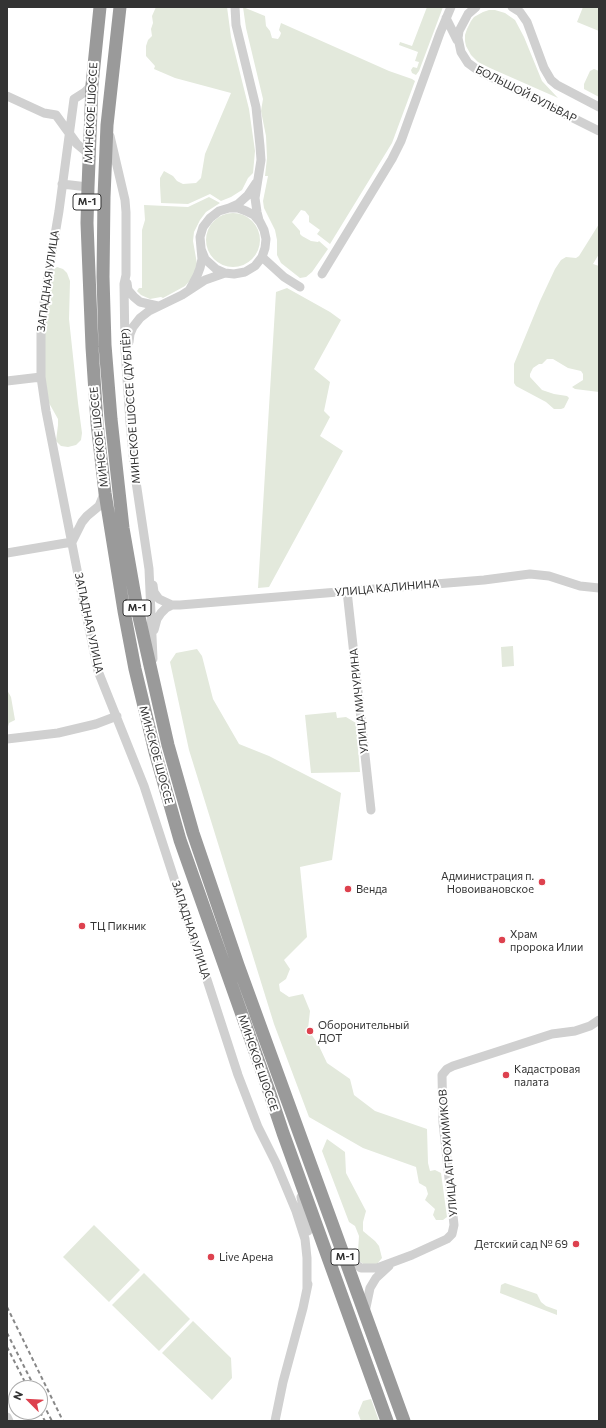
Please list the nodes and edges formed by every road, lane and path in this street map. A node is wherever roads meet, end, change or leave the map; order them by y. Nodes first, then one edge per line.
1 (100, 7) edge
2 (120, 7) edge
3 (235, 7) edge
4 (451, 7) edge
5 (476, 7) edge
6 (512, 7) edge
7 (446, 18) junction
8 (459, 44) junction
9 (92, 85) junction
10 (7, 96) edge
11 (599, 107) edge
12 (107, 125) junction
13 (599, 131) edge
14 (69, 132) junction
15 (89, 154) junction
16 (258, 180) junction
17 (62, 184) junction
18 (88, 187) junction
19 (229, 208) junction
20 (260, 222) junction
21 (201, 248) junction
22 (262, 257) junction
23 (225, 273) junction
24 (322, 274) dead end
25 (126, 275) junction
26 (300, 287) dead end
27 (190, 289) junction
28 (158, 306) junction
29 (127, 359) junction
30 (41, 377) junction
31 (7, 381) edge
32 (105, 492) junction
33 (72, 542) junction
34 (7, 553) edge
35 (149, 569) junction
36 (599, 588) edge
37 (347, 591) junction
38 (172, 605) junction
39 (152, 639) junction
40 (155, 689) junction
41 (117, 716) junction
42 (7, 739) edge
43 (371, 810) dead end
44 (599, 1020) edge
45 (290, 1153) junction
46 (346, 1258) junction
47 (392, 1264) junction
48 (307, 1288) junction
49 (365, 1313) junction
50 (7, 1417) edge
51 (9, 1421) edge
52 (275, 1421) edge
53 (387, 1421) edge
54 (404, 1421) edge

1 - 9 highway, МИНСКОЕ ШОССЕ / М-1
2 - 12 highway, М-1
3 - 16 street
4 - 7 street
5 - 8 street
6 - 11 street, БОЛЬШОЙ БУЛЬВАР
7 - 8 street, БОЛЬШОЙ БУЛЬВАР
7 - 24 street
8 - 13 street, БОЛЬШОЙ БУЛЬВАР
9 - 14 street, ЗАПАДНАЯ УЛИЦА
9 - 15 highway, МИНСКОЕ ШОССЕ / М-1
10 - 14 street
12 - 25 street, МИНСКОЕ ШОССЕ (ДУБЛЁР)
12 - 40 highway, МИНСКОЕ ШОССЕ / М-1
14 - 15 street
14 - 17 street, ЗАПАДНАЯ УЛИЦА
15 - 18 highway, МИНСКОЕ ШОССЕ / М-1
16 - 19 street
16 - 20 street
17 - 18 street
17 - 30 street, ЗАПАДНАЯ УЛИЦА
18 - 32 highway, МИНСКОЕ ШОССЕ / М-1
19 - 20 street
19 - 21 street
20 - 22 street
21 - 23 street
21 - 27 street
22 - 23 street
22 - 26 street
23 - 27 street
25 - 28 street
25 - 29 street, МИНСКОЕ ШОССЕ (ДУБЛЁР)
27 - 28 street
28 - 29 street
29 - 35 street, МИНСКОЕ ШОССЕ (ДУБЛЁР)
30 - 31 street
30 - 33 street, ЗАПАДНАЯ УЛИЦА
32 - 33 street
32 - 45 highway, МИНСКОЕ ШОССЕ / М-1
33 - 34 street
33 - 41 street, ЗАПАДНАЯ УЛИЦА
35 - 38 street
35 - 39 street, МИНСКОЕ ШОССЕ (ДУБЛЁР)
36 - 37 street, УЛИЦА КАЛИНИНА
37 - 38 street, УЛИЦА КАЛИНИНА
37 - 43 street, УЛИЦА МИЧУРИНА
38 - 39 street
39 - 40 street, МИНСКОЕ ШОССЕ (ДУБЛЁР)
40 - 46 highway, МИНСКОЕ ШОССЕ / М-1
41 - 42 street
41 - 48 street, ЗАПАДНАЯ УЛИЦА
44 - 47 street, УЛИЦА АГРОХИМИКОВ
45 - 48 street
45 - 53 highway, МИНСКОЕ ШОССЕ / М-1
46 - 47 street, УЛИЦА АГРОХИМИКОВ
46 - 49 highway, МИНСКОЕ ШОССЕ / М-1
47 - 49 street, УЛИЦА АГРОХИМИКОВ
48 - 52 street
49 - 54 highway, МИНСКОЕ ШОССЕ / М-1
50 - 51 street

